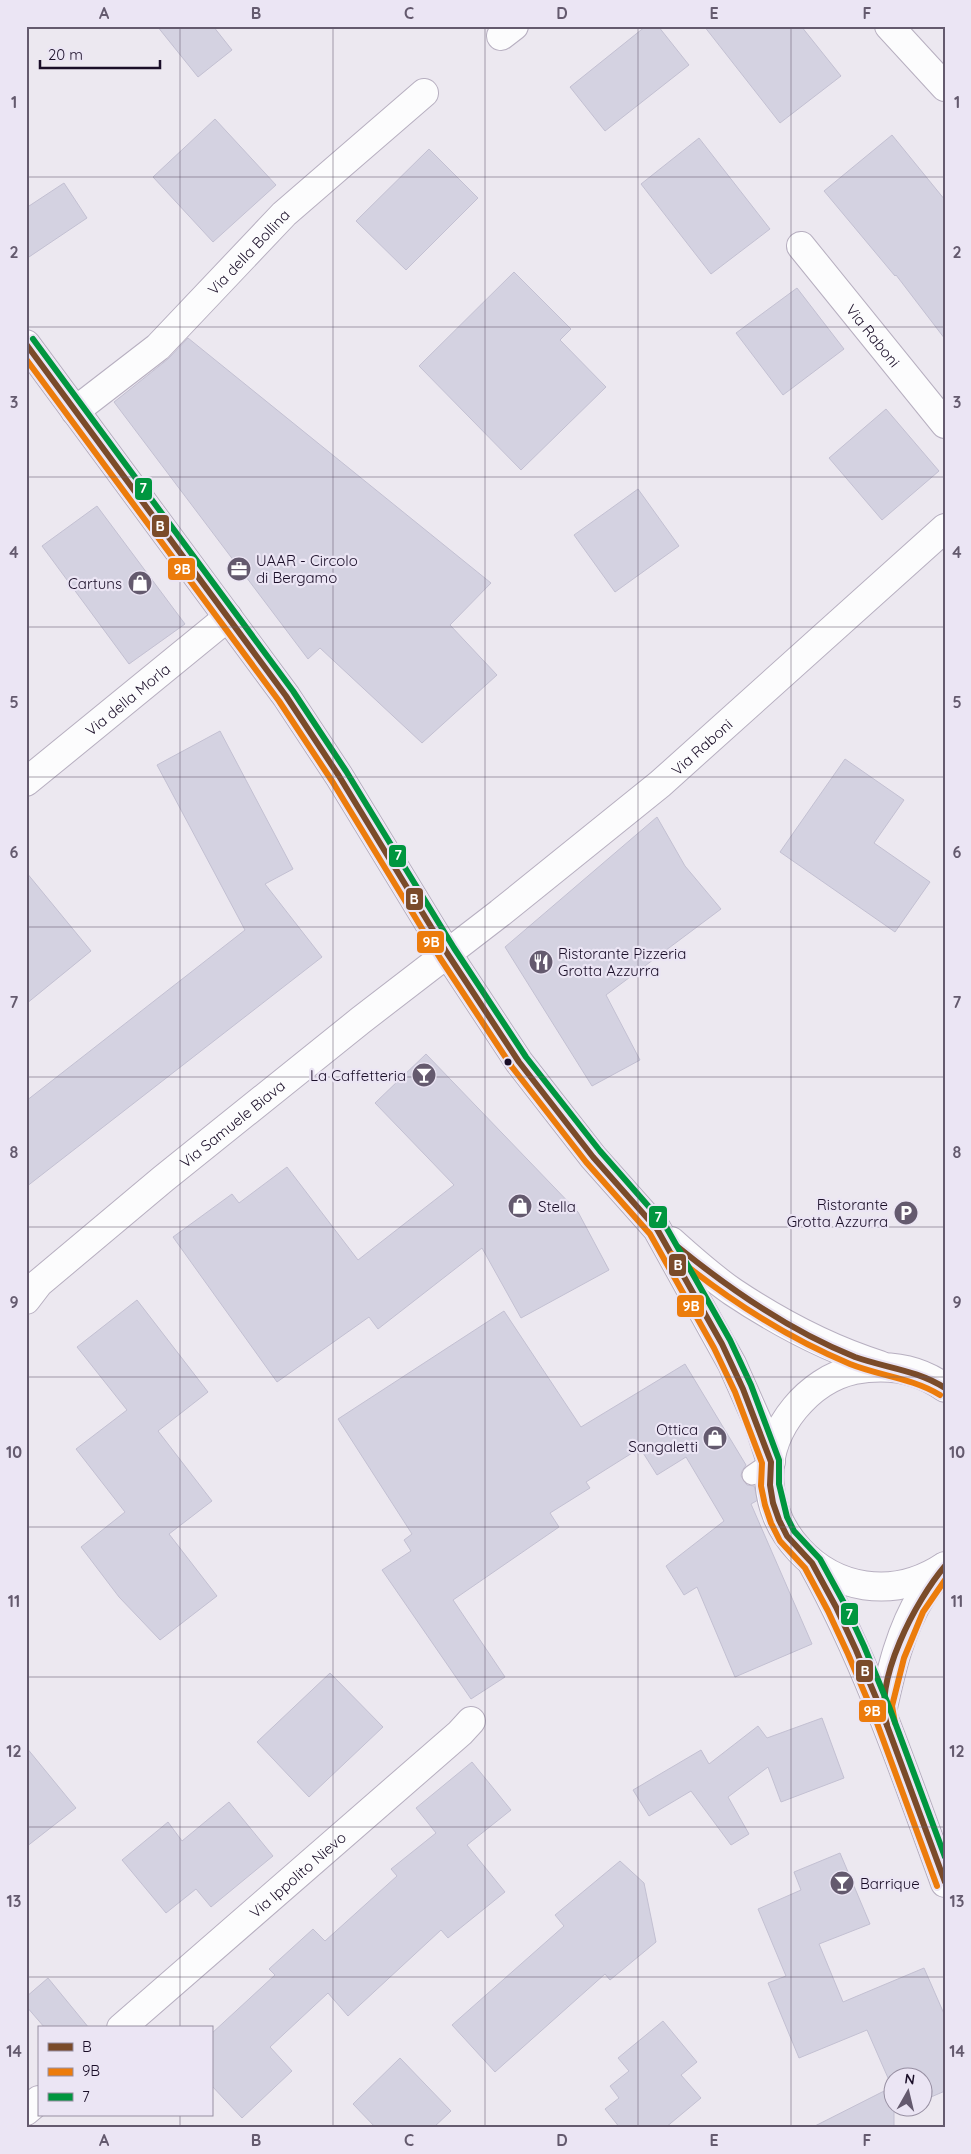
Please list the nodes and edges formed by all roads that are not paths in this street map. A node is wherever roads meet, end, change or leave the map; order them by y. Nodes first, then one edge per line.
1 (890, 26) edge
2 (945, 87) edge
3 (424, 93) dead end
4 (801, 246) dead end
5 (26, 344) edge
6 (75, 411) junction
7 (945, 424) edge
8 (945, 528) edge
9 (228, 617) junction
10 (26, 782) edge
11 (447, 953) junction
12 (657, 1229) junction
13 (26, 1300) edge
14 (887, 1367) junction
15 (945, 1388) edge
16 (761, 1469) junction
17 (812, 1563) junction
18 (944, 1567) edge
19 (882, 1712) junction
20 (471, 1721) dead end
21 (945, 1882) edge
22 (123, 2026) edge
23 (38, 2101) edge
24 (26, 2111) edge

1 - 2 street
3 - 6 street, Via della Bollina
4 - 7 street, Via Raboni
5 - 6 street
6 - 9 street
8 - 11 street, Via Raboni
9 - 10 street, Via della Morla
9 - 11 street
11 - 12 street
11 - 13 street, Via Samuele Biava
12 - 14 street
12 - 16 street
14 - 15 street
14 - 16 street
16 - 17 street
17 - 18 street
17 - 19 street
18 - 19 street
19 - 21 street
20 - 22 street, Via Ippolito Nievo
23 - 24 street

